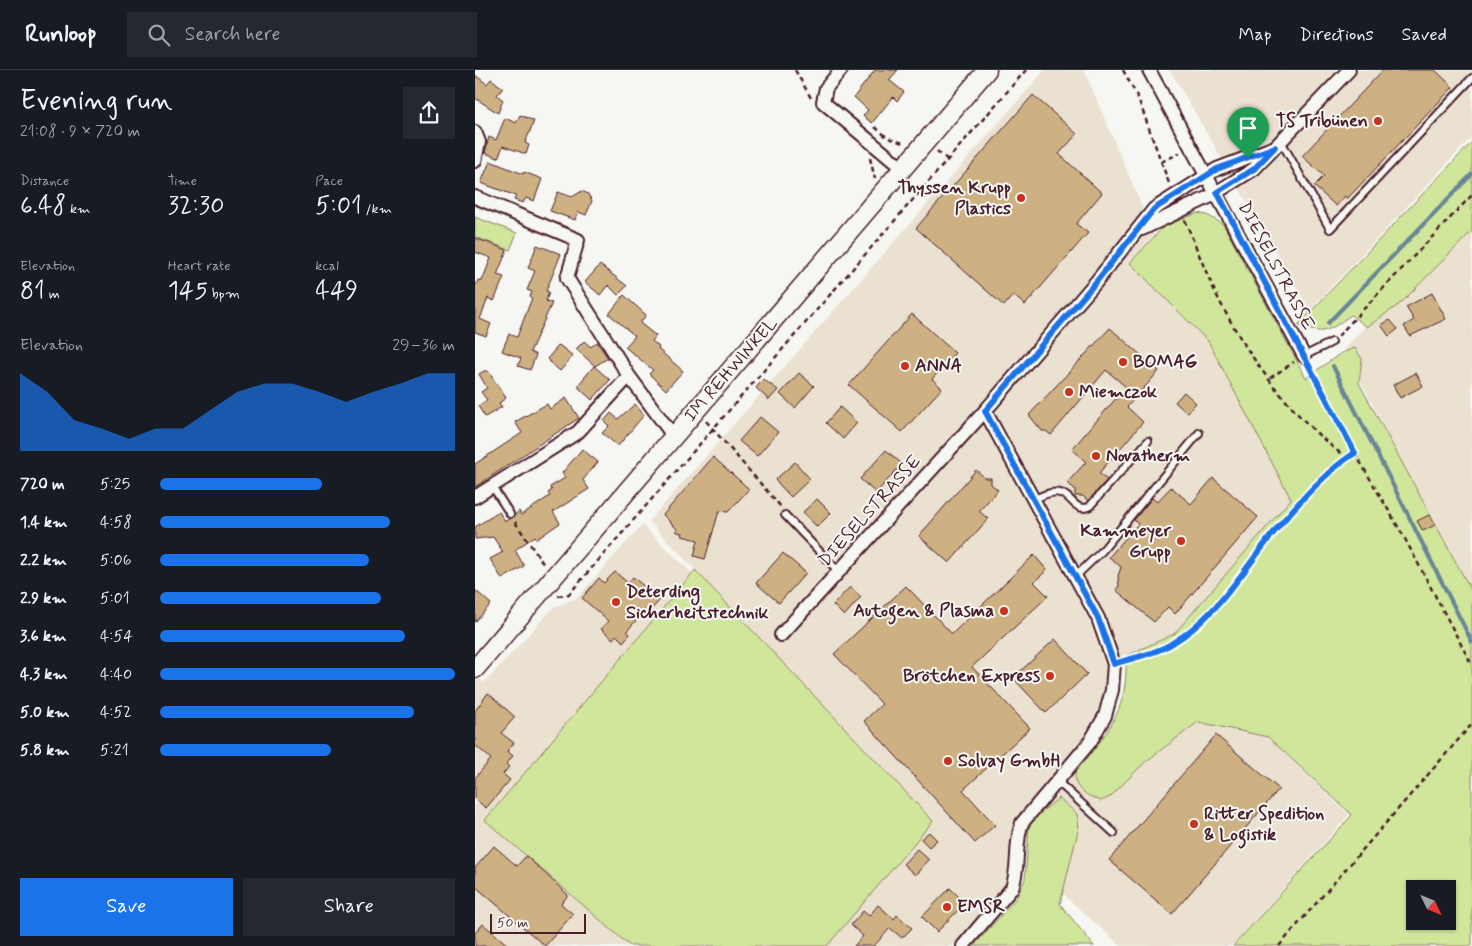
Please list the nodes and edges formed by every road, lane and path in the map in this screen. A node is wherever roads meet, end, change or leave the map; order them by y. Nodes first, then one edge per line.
1 (795, 70) edge
2 (841, 70) edge
3 (987, 70) edge
4 (1026, 70) edge
5 (1123, 70) edge
6 (1149, 70) edge
7 (1348, 71) edge
8 (1472, 78) edge
9 (812, 102) dead end
10 (872, 125) dead end
11 (475, 132) edge
12 (903, 143) dead end
13 (1278, 144) junction
14 (1193, 148) junction
15 (475, 161) edge
16 (1161, 162) junction
17 (903, 169) junction
18 (1207, 175) junction
19 (1217, 192) junction
20 (1472, 195) edge
21 (1174, 197) junction
22 (475, 198) edge
23 (1180, 210) junction
24 (1139, 230) junction
25 (1331, 342) joint
26 (1304, 356) junction
27 (629, 376) junction
28 (1270, 378) junction
29 (696, 410) junction
30 (985, 411) junction
31 (711, 430) junction
32 (1199, 433) dead end
33 (673, 437) junction
34 (1148, 441) dead end
35 (1355, 453) junction
36 (1347, 458) junction
37 (492, 486) junction
38 (475, 497) edge
39 (1033, 500) junction
40 (510, 514) joint
41 (785, 515) joint
42 (546, 569) dead end
43 (839, 572) junction
44 (1076, 576) junction
45 (556, 596) dead end
46 (781, 635) dead end
47 (1114, 664) junction
48 (1472, 665) edge
49 (475, 669) edge
50 (1472, 724) edge
51 (1058, 782) junction
52 (1114, 833) dead end
53 (963, 946) edge
54 (1279, 946) edge

1 - 9 path
2 - 17 street
3 - 17 street, IM REHWINKEL
4 - 31 path
5 - 16 path
6 - 14 street, DIESELSTRASSE
7 - 13 street
8 - 13 lane
10 - 12 path
11 - 15 street
13 - 18 street
13 - 19 street
14 - 16 path
14 - 18 street, DIESELSTRASSE
16 - 21 path
17 - 29 street, IM REHWINKEL
18 - 19 street, DIESELSTRASSE
18 - 21 street, DIESELSTRASSE
19 - 23 street, DIESELSTRASSE
19 - 26 street, DIESELSTRASSE
20 - 25 path
21 - 24 street, DIESELSTRASSE
22 - 27 street
23 - 24 street, DIESELSTRASSE
23 - 28 path
24 - 30 street, DIESELSTRASSE
25 - 26 lane
26 - 28 path
26 - 35 path
27 - 33 street
27 - 37 street
28 - 36 path
29 - 31 path
29 - 33 street, IM REHWINKEL
30 - 39 street
30 - 43 street, DIESELSTRASSE
31 - 41 path
31 - 45 path
32 - 44 lane
33 - 49 street, IM REHWINKEL
34 - 39 lane
35 - 36 path
35 - 48 path
36 - 47 path
37 - 38 street
37 - 40 lane
39 - 44 street
40 - 42 path
41 - 43 lane
43 - 46 street, DIESELSTRASSE
44 - 47 street
47 - 51 street
50 - 54 path
51 - 52 lane
51 - 53 street

